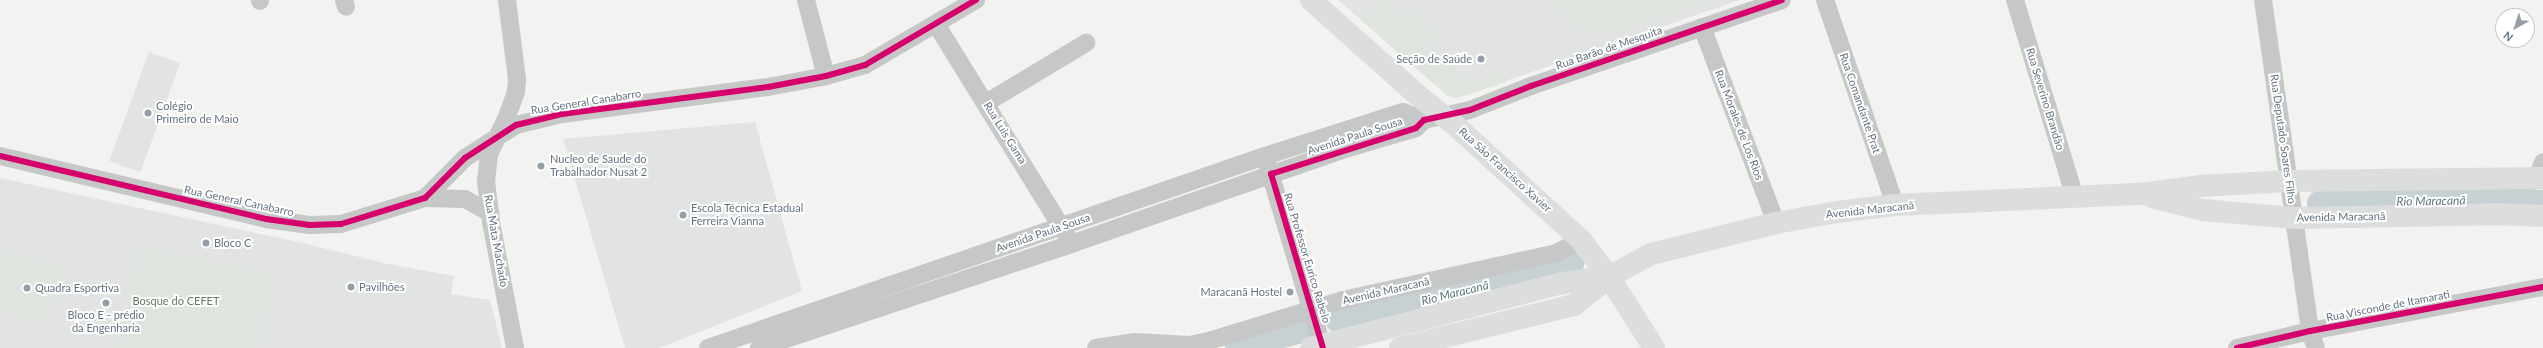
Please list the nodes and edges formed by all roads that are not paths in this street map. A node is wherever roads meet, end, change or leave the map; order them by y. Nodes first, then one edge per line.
1 (507, 0) edge
2 (806, 0) edge
3 (976, 0) edge
4 (1311, 0) edge
5 (1782, 0) edge
6 (1825, 0) edge
7 (2015, 0) edge
8 (2263, 0) edge
9 (936, 24) junction
10 (1702, 27) junction
11 (1086, 43) dead end
12 (826, 76) junction
13 (986, 102) junction
14 (1434, 118) junction
15 (498, 135) junction
16 (1349, 139) junction
17 (0, 156) edge
18 (1265, 156) junction
19 (2541, 172) edge
20 (1271, 174) junction
21 (2290, 181) junction
22 (2141, 194) junction
23 (425, 198) junction
24 (2075, 198) junction
25 (1895, 205) junction
26 (490, 213) junction
27 (2543, 216) edge
28 (2294, 218) junction
29 (1776, 223) junction
30 (1062, 227) junction
31 (1581, 240) junction
32 (1071, 244) junction
33 (1609, 277) junction
34 (2543, 287) edge
35 (863, 304) junction
36 (1311, 309) junction
37 (2310, 331) junction
38 (719, 346) edge
39 (1318, 347) edge
40 (516, 348) edge
41 (759, 348) edge
42 (1096, 348) edge
43 (1400, 348) edge
44 (1654, 348) edge
45 (2236, 348) edge
46 (2316, 348) edge

1 - 15 street, Rua Mata Machado
2 - 12 street
3 - 9 street, Rua General Canabarro
4 - 14 main road, Rua São Francisco Xavier
5 - 10 street, Rua Barão de Mesquita
6 - 25 street, Rua Comandante Prat
7 - 24 street, Rua Severino Brandão
8 - 21 street, Rua Deputado Soares Filho
9 - 12 street, Rua General Canabarro
9 - 13 street, Rua Luis Gama
10 - 14 street, Rua Barão de Mesquita
10 - 29 street, Rua Morales de Los Rios
11 - 13 street
12 - 15 street, Rua General Canabarro
13 - 30 street, Rua Luis Gama
14 - 16 street, Avenida Paula Sousa
14 - 31 main road, Rua São Francisco Xavier
15 - 23 street, Rua General Canabarro
15 - 26 street, Rua Mata Machado
16 - 18 street, Avenida Paula Sousa
16 - 20 street, Avenida Paula Sousa
17 - 23 street, Rua General Canabarro
18 - 20 street, Rua Professor Eurico Rabelo
18 - 30 street, Avenida Paula Sousa
19 - 21 main road, Avenida Maracanã
20 - 32 street, Avenida Paula Sousa
20 - 36 street, Rua Professor Eurico Rabelo
21 - 22 main road, Avenida Maracanã
21 - 28 street, Rua Deputado Soares Filho
22 - 24 main road, Avenida Maracanã
22 - 28 main road, Avenida Maracanã
23 - 26 street
24 - 25 main road, Avenida Maracanã
25 - 29 main road, Avenida Maracanã
26 - 40 street, Rua Mata Machado
27 - 28 main road, Avenida Maracanã
28 - 37 street, Rua Deputado Soares Filho
29 - 33 main road, Avenida Maracanã
30 - 32 street, Rua Luis Gama
30 - 35 street, Avenida Paula Sousa
31 - 33 main road, Rua São Francisco Xavier
31 - 36 street, Avenida Maracanã
32 - 35 street, Avenida Paula Sousa
33 - 39 main road, Avenida Maracanã
33 - 43 main road, Avenida Maracanã
33 - 44 main road, Rua São Francisco Xavier
34 - 37 street, Rua Visconde de Itamarati
35 - 38 street, Avenida Paula Sousa
35 - 41 street, Avenida Paula Sousa
36 - 39 street, Rua Professor Eurico Rabelo
36 - 42 street, Avenida Maracanã
37 - 45 street, Rua Visconde de Itamarati
37 - 46 street, Rua Deputado Soares Filho

